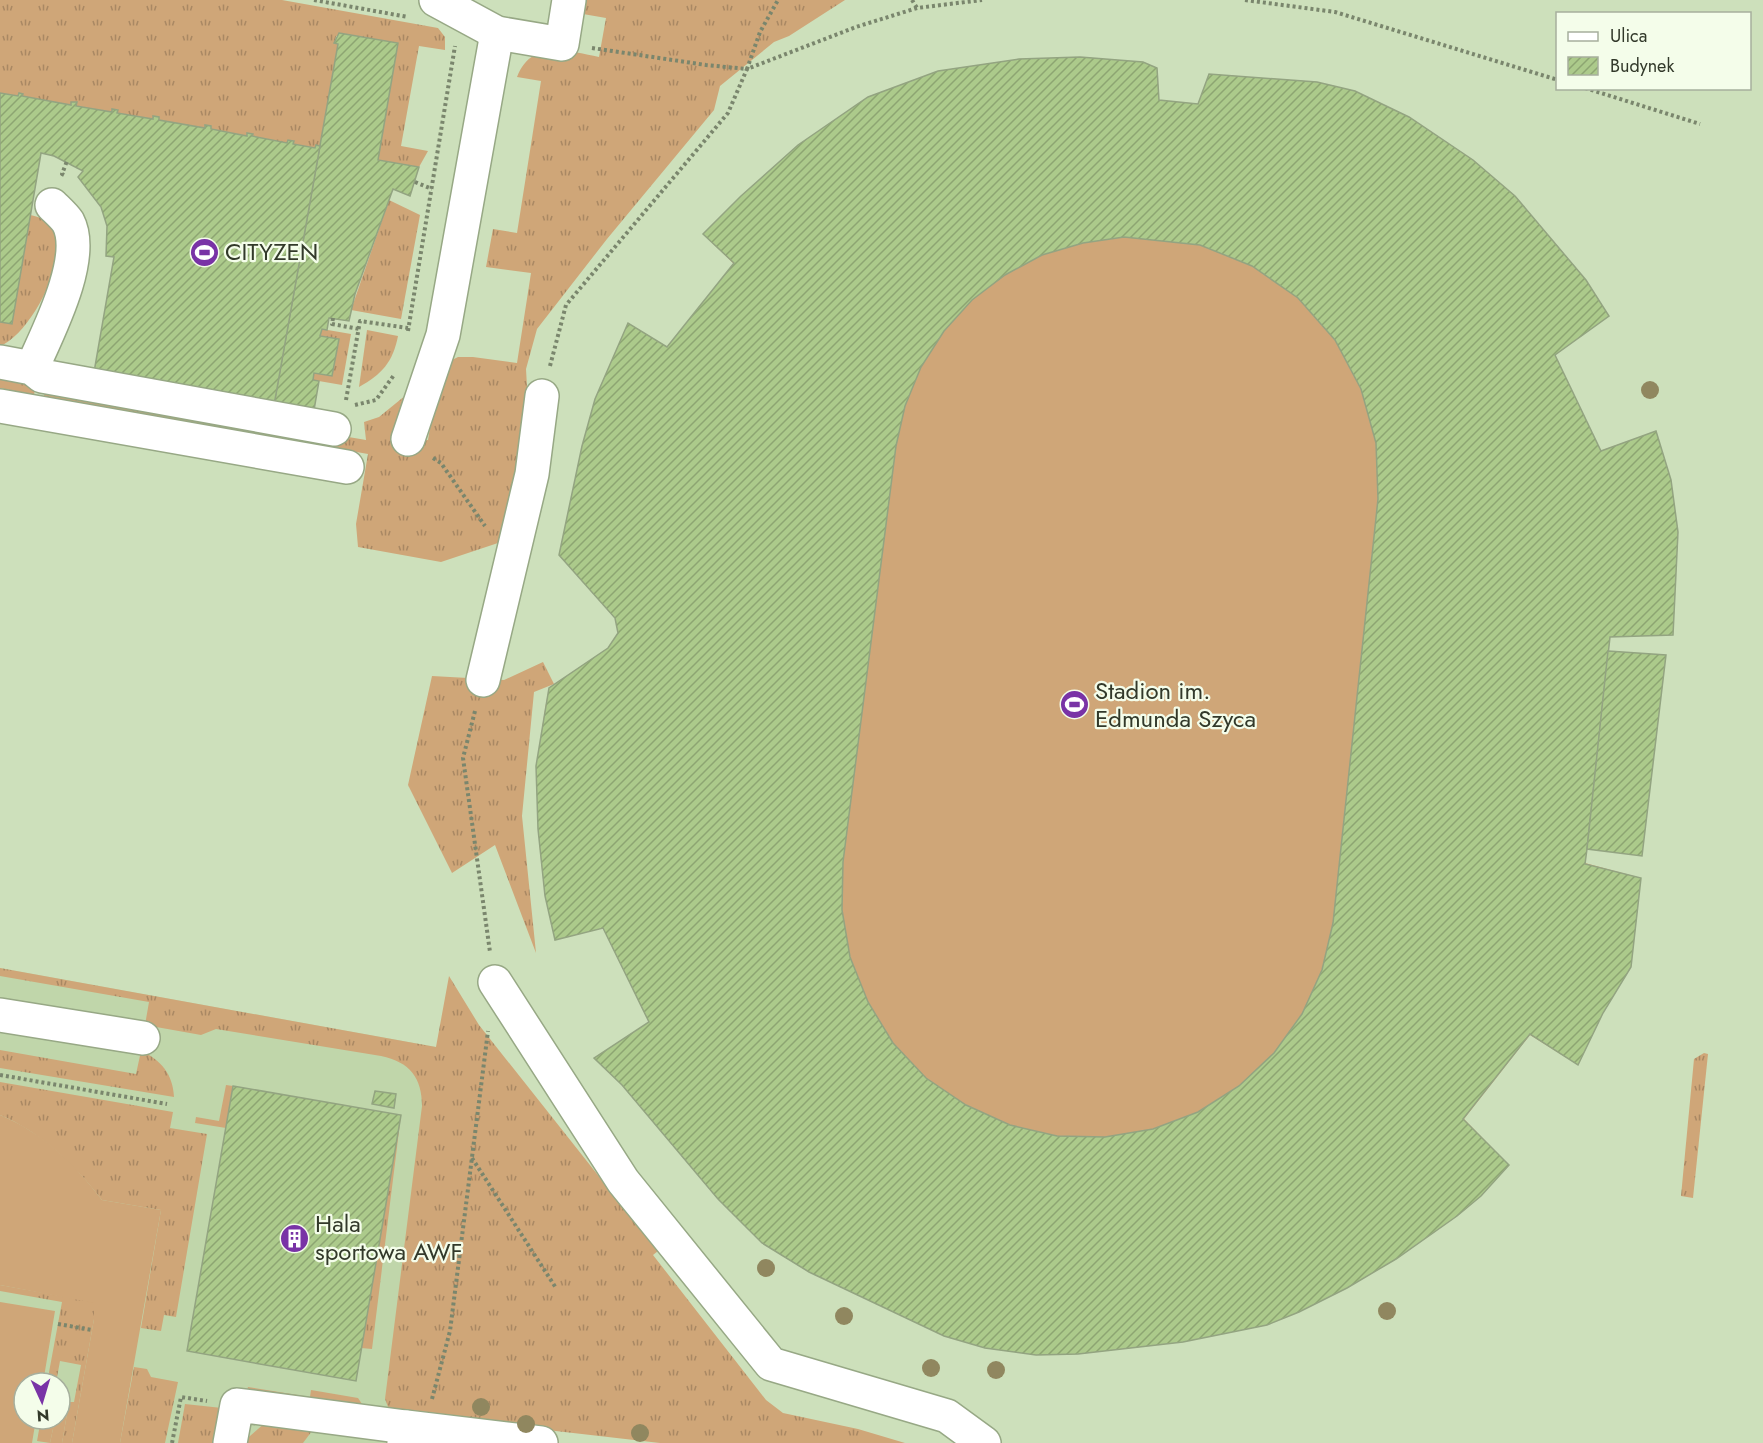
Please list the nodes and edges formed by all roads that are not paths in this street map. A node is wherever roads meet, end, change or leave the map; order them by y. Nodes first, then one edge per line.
1 (569, 0) edge
2 (431, 5) edge
3 (497, 33) junction
4 (52, 205) dead end
5 (0, 362) edge
6 (32, 368) junction
7 (542, 396) road end
8 (0, 406) edge
9 (334, 429) road end
10 (408, 439) road end
11 (347, 467) dead end
12 (483, 680) road end
13 (495, 982) road end
14 (0, 1015) edge
15 (143, 1038) dead end
16 (372, 1433) edge
17 (412, 1433) edge
18 (230, 1443) edge
19 (324, 1443) edge
20 (541, 1443) edge
21 (984, 1443) edge

1 - 3 street
2 - 3 street
3 - 10 street
4 - 6 street
5 - 6 street
6 - 9 street
7 - 12 street
8 - 11 street
13 - 21 street
14 - 15 street
16 - 17 street
16 - 18 street
16 - 19 street
17 - 20 street

